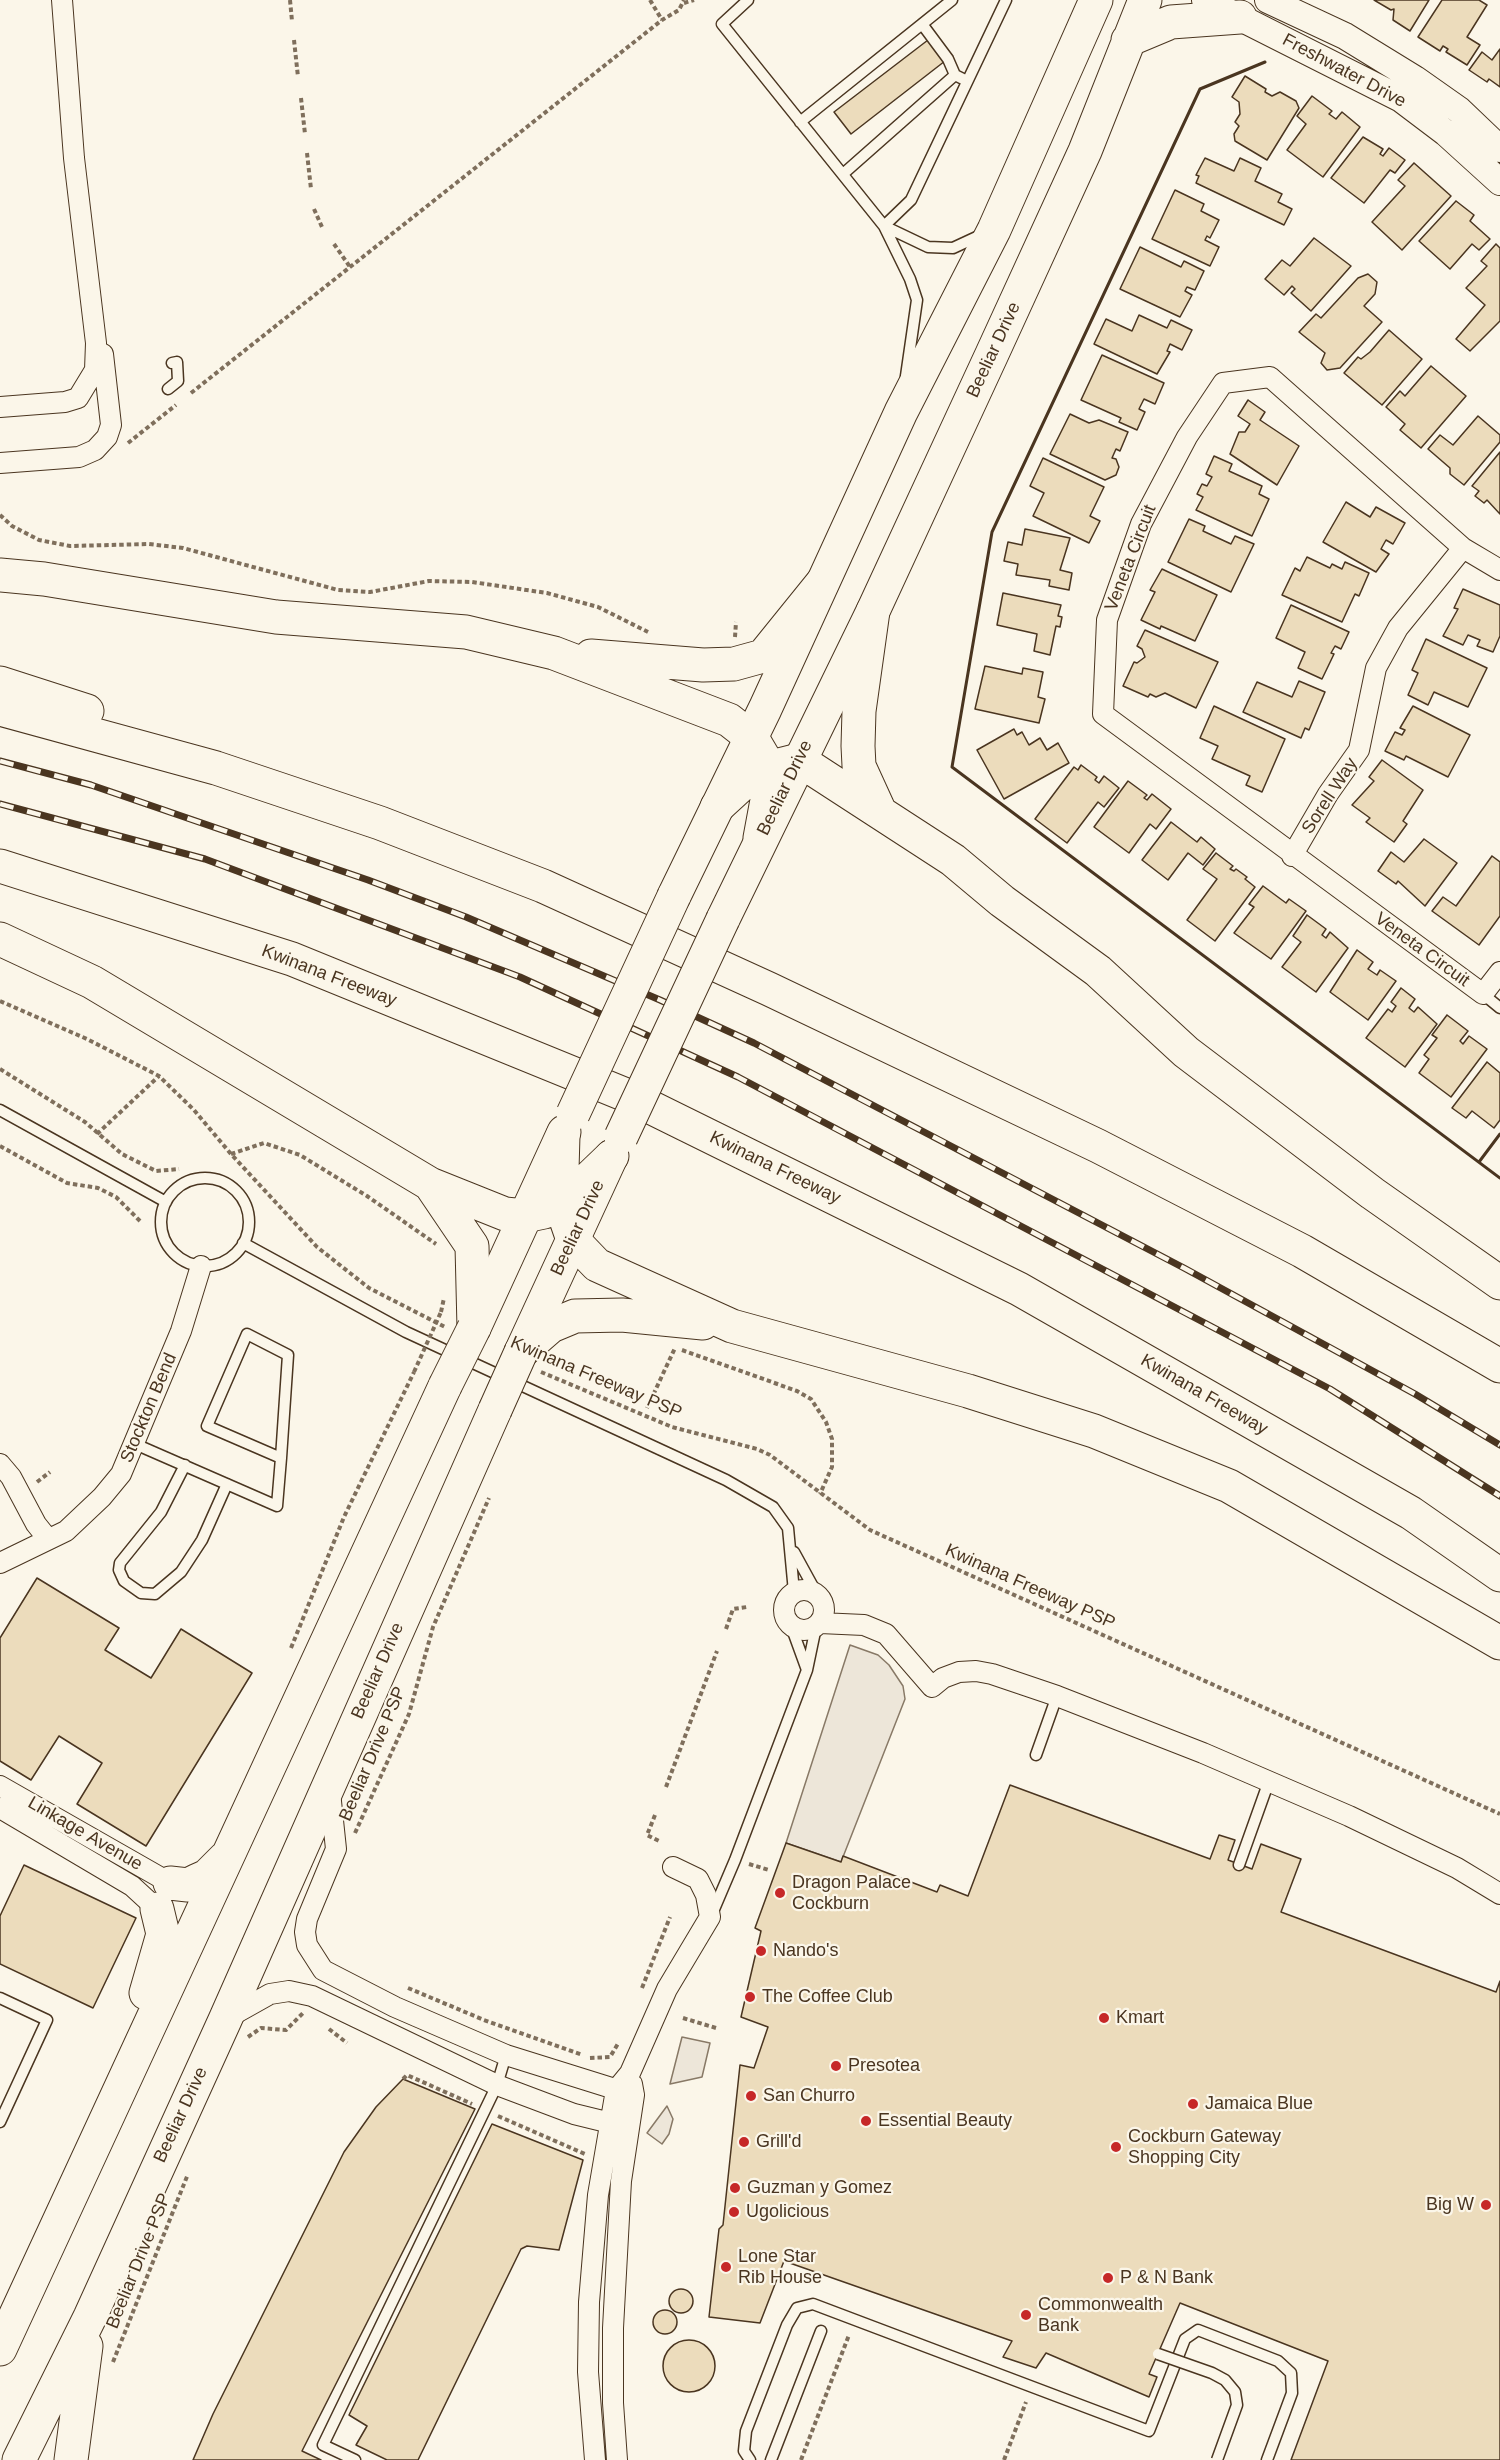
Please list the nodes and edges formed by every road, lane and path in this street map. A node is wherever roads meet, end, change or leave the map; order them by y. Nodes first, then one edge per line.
1 (290, 0) edge
2 (650, 0) edge
3 (694, 0) edge
4 (748, 0) edge
5 (952, 0) edge
6 (1006, 0) edge
7 (1096, 0) edge
8 (1145, 0) edge
9 (1205, 0) edge
10 (1268, 0) edge
11 (60, 1) edge
12 (684, 2) edge
13 (1240, 17) junction
14 (662, 20) junction
15 (292, 21) dead end
16 (922, 24) junction
17 (294, 40) dead end
18 (1128, 40) junction
19 (955, 75) junction
20 (298, 77) dead end
21 (968, 81) junction
22 (301, 98) dead end
23 (800, 122) junction
24 (305, 134) dead end
25 (1500, 148) edge
26 (307, 153) dead end
27 (77, 174) junction
28 (843, 174) junction
29 (1500, 182) edge
30 (311, 189) dead end
31 (314, 209) dead end
32 (884, 226) junction
33 (322, 227) dead end
34 (994, 230) junction
35 (334, 244) dead end
36 (350, 267) junction
37 (172, 363) dead end
38 (168, 389) dead end
39 (0, 407) edge
40 (901, 412) junction
41 (124, 445) dead end
42 (0, 463) edge
43 (0, 516) edge
44 (1463, 548) junction
45 (1500, 570) edge
46 (0, 575) edge
47 (822, 583) junction
48 (873, 611) junction
49 (651, 633) dead end
50 (554, 653) junction
51 (0, 683) edge
52 (0, 709) edge
53 (752, 738) junction
54 (799, 760) junction
55 (216, 768) junction
56 (767, 768) junction
57 (717, 807) junction
58 (880, 812) junction
59 (760, 838) junction
60 (1292, 856) junction
61 (0, 866) edge
62 (0, 939) edge
63 (1500, 972) edge
64 (1483, 994) junction
65 (0, 1001) edge
66 (1500, 1008) edge
67 (0, 1069) edge
68 (159, 1076) junction
69 (0, 1110) edge
70 (568, 1124) junction
71 (97, 1134) junction
72 (0, 1146) edge
73 (616, 1147) junction
74 (231, 1154) junction
75 (179, 1169) dead end
76 (430, 1184) junction
77 (166, 1202) junction
78 (561, 1205) junction
79 (525, 1216) junction
80 (141, 1222) dead end
81 (573, 1240) junction
82 (243, 1243) junction
83 (440, 1247) dead end
84 (201, 1266) junction
85 (1500, 1283) edge
86 (446, 1291) dead end
87 (732, 1326) junction
88 (464, 1330) junction
89 (530, 1361) junction
90 (1500, 1366) edge
91 (647, 1408) dead end
92 (135, 1444) junction
93 (281, 1458) junction
94 (0, 1464) edge
95 (185, 1466) junction
96 (50, 1473) dead end
97 (227, 1484) junction
98 (28, 1487) dead end
99 (493, 1487) dead end
100 (820, 1494) junction
101 (48, 1539) junction
102 (792, 1549) junction
103 (0, 1563) edge
104 (1500, 1575) edge
105 (794, 1592) junction
106 (747, 1607) dead end
107 (819, 1612) junction
108 (791, 1626) junction
109 (726, 1629) dead end
110 (1500, 1643) edge
111 (717, 1651) dead end
112 (287, 1658) dead end
113 (807, 1670) junction
114 (1057, 1696) junction
115 (1036, 1755) dead end
116 (329, 1781) junction
117 (1269, 1781) junction
118 (0, 1786) edge
119 (666, 1787) dead end
120 (0, 1808) edge
121 (1500, 1814) edge
122 (655, 1815) dead end
123 (351, 1842) dead end
124 (662, 1842) dead end
125 (230, 1854) junction
126 (748, 1864) dead end
127 (1239, 1865) dead end
128 (674, 1867) dead end
129 (769, 1870) dead end
130 (1500, 1894) edge
131 (164, 1896) junction
132 (670, 1917) dead end
133 (710, 1917) junction
134 (403, 1986) dead end
135 (639, 1997) dead end
136 (0, 1998) edge
137 (302, 2014) dead end
138 (683, 2018) dead end
139 (716, 2028) dead end
140 (232, 2031) junction
141 (624, 2033) dead end
142 (506, 2055) junction
143 (403, 2079) dead end
144 (126, 2080) junction
145 (497, 2085) junction
146 (625, 2093) junction
147 (485, 2110) junction
148 (0, 2122) edge
149 (618, 2125) junction
150 (593, 2157) dead end
151 (191, 2164) dead end
152 (90, 2317) junction
153 (821, 2331) dead end
154 (849, 2335) dead end
155 (0, 2349) edge
156 (1158, 2354) dead end
157 (112, 2365) dead end
158 (1027, 2384) junction
159 (19, 2460) edge
160 (71, 2460) edge
161 (355, 2460) edge
162 (595, 2460) edge
163 (617, 2460) edge
164 (750, 2460) edge
165 (771, 2460) edge
166 (801, 2460) edge
167 (1004, 2460) edge
168 (1216, 2460) edge
169 (1267, 2460) edge

1 - 15 path
2 - 14 path
3 - 12 path
4 - 23 lane
5 - 16 lane
6 - 21 lane
7 - 34 highway
8 - 18 highway, Beeliar Drive
9 - 13 street, Freshwater Drive
10 - 25 street, Freshwater Drive
11 - 27 street
12 - 14 path
13 - 18 highway
13 - 29 street, Freshwater Drive
14 - 36 path
16 - 19 lane
16 - 23 lane
17 - 20 path
18 - 48 highway, Beeliar Drive
19 - 21 lane
19 - 28 lane
21 - 32 lane
22 - 24 path
23 - 28 lane
26 - 30 path
27 - 39 street
27 - 42 street
28 - 32 lane
31 - 33 path
32 - 34 lane
32 - 40 lane
34 - 40 highway
35 - 36 path
36 - 41 path
37 - 38 lane
40 - 47 highway
43 - 49 path
44 - 45 street, Veneta Circuit
44 - 60 street, Sorell Way
44 - 60 street, Veneta Circuit
46 - 50 highway
47 - 50 highway
47 - 53 highway
48 - 54 highway, Beeliar Drive
48 - 58 highway
50 - 53 highway
51 - 55 highway
52 - 55 highway
53 - 56 highway
53 - 57 highway
54 - 56 highway
54 - 58 highway
54 - 59 highway, Beeliar Drive
55 - 90 highway
56 - 57 highway
56 - 59 highway
57 - 70 highway, bridge
58 - 85 highway
59 - 73 highway, Beeliar Drive, bridge
60 - 64 street, Veneta Circuit
61 - 104 highway, Kwinana Freeway
62 - 76 highway
63 - 64 street
64 - 66 lane, Veneta Circuit
65 - 68 path
67 - 71 path
68 - 71 path
68 - 74 path
69 - 77 lane
70 - 78 highway
70 - 79 highway
71 - 75 path
72 - 80 path
73 - 78 highway
73 - 81 highway, Beeliar Drive
74 - 83 path
74 - 88 path
76 - 79 highway
76 - 88 highway
77 - 82 lane
77 - 84 lane
78 - 79 highway
78 - 81 highway
79 - 88 highway
81 - 87 highway
81 - 89 highway, Beeliar Drive
82 - 84 lane
82 - 102 lane
84 - 92 street, Stockton Bend
86 - 112 path, bridge
87 - 89 highway
87 - 110 highway
88 - 125 highway, bridge
89 - 100 path, Kwinana Freeway PSP
89 - 116 highway, Beeliar Drive, bridge
91 - 100 path
92 - 95 lane
92 - 101 street, Stockton Bend
93 - 93 lane
93 - 97 lane
94 - 101 street
95 - 97 lane
95 - 97 lane
96 - 98 path
99 - 123 path, Beeliar Drive PSP
100 - 121 path, Kwinana Freeway PSP
101 - 103 street, Stockton Bend
102 - 105 lane
102 - 107 lane
105 - 107 street
105 - 108 street
106 - 109 path
107 - 108 street
107 - 113 lane
107 - 114 street
108 - 113 lane
111 - 119 path
113 - 133 lane
114 - 115 lane
114 - 117 street
116 - 140 highway, Beeliar Drive
116 - 142 street
117 - 127 lane
117 - 130 street
118 - 131 street, Linkage Avenue
120 - 131 street, Linkage Avenue
122 - 124 path
125 - 131 highway
125 - 144 highway
126 - 129 path
128 - 133 street
131 - 144 highway
132 - 135 path
133 - 146 street
134 - 141 path
136 - 148 lane
137 - 140 path
138 - 139 path
140 - 145 street
140 - 152 highway, Beeliar Drive
142 - 145 lane
142 - 146 street
143 - 147 path
144 - 155 highway
145 - 147 lane
145 - 149 street
146 - 149 street
147 - 150 path
147 - 161 lane
149 - 162 street
149 - 163 street
151 - 157 path, Beeliar Drive PSP
152 - 159 highway, Beeliar Drive
152 - 160 highway
153 - 165 lane
154 - 166 path
156 - 168 lane, bridge
158 - 164 lane
158 - 167 path
158 - 169 lane

